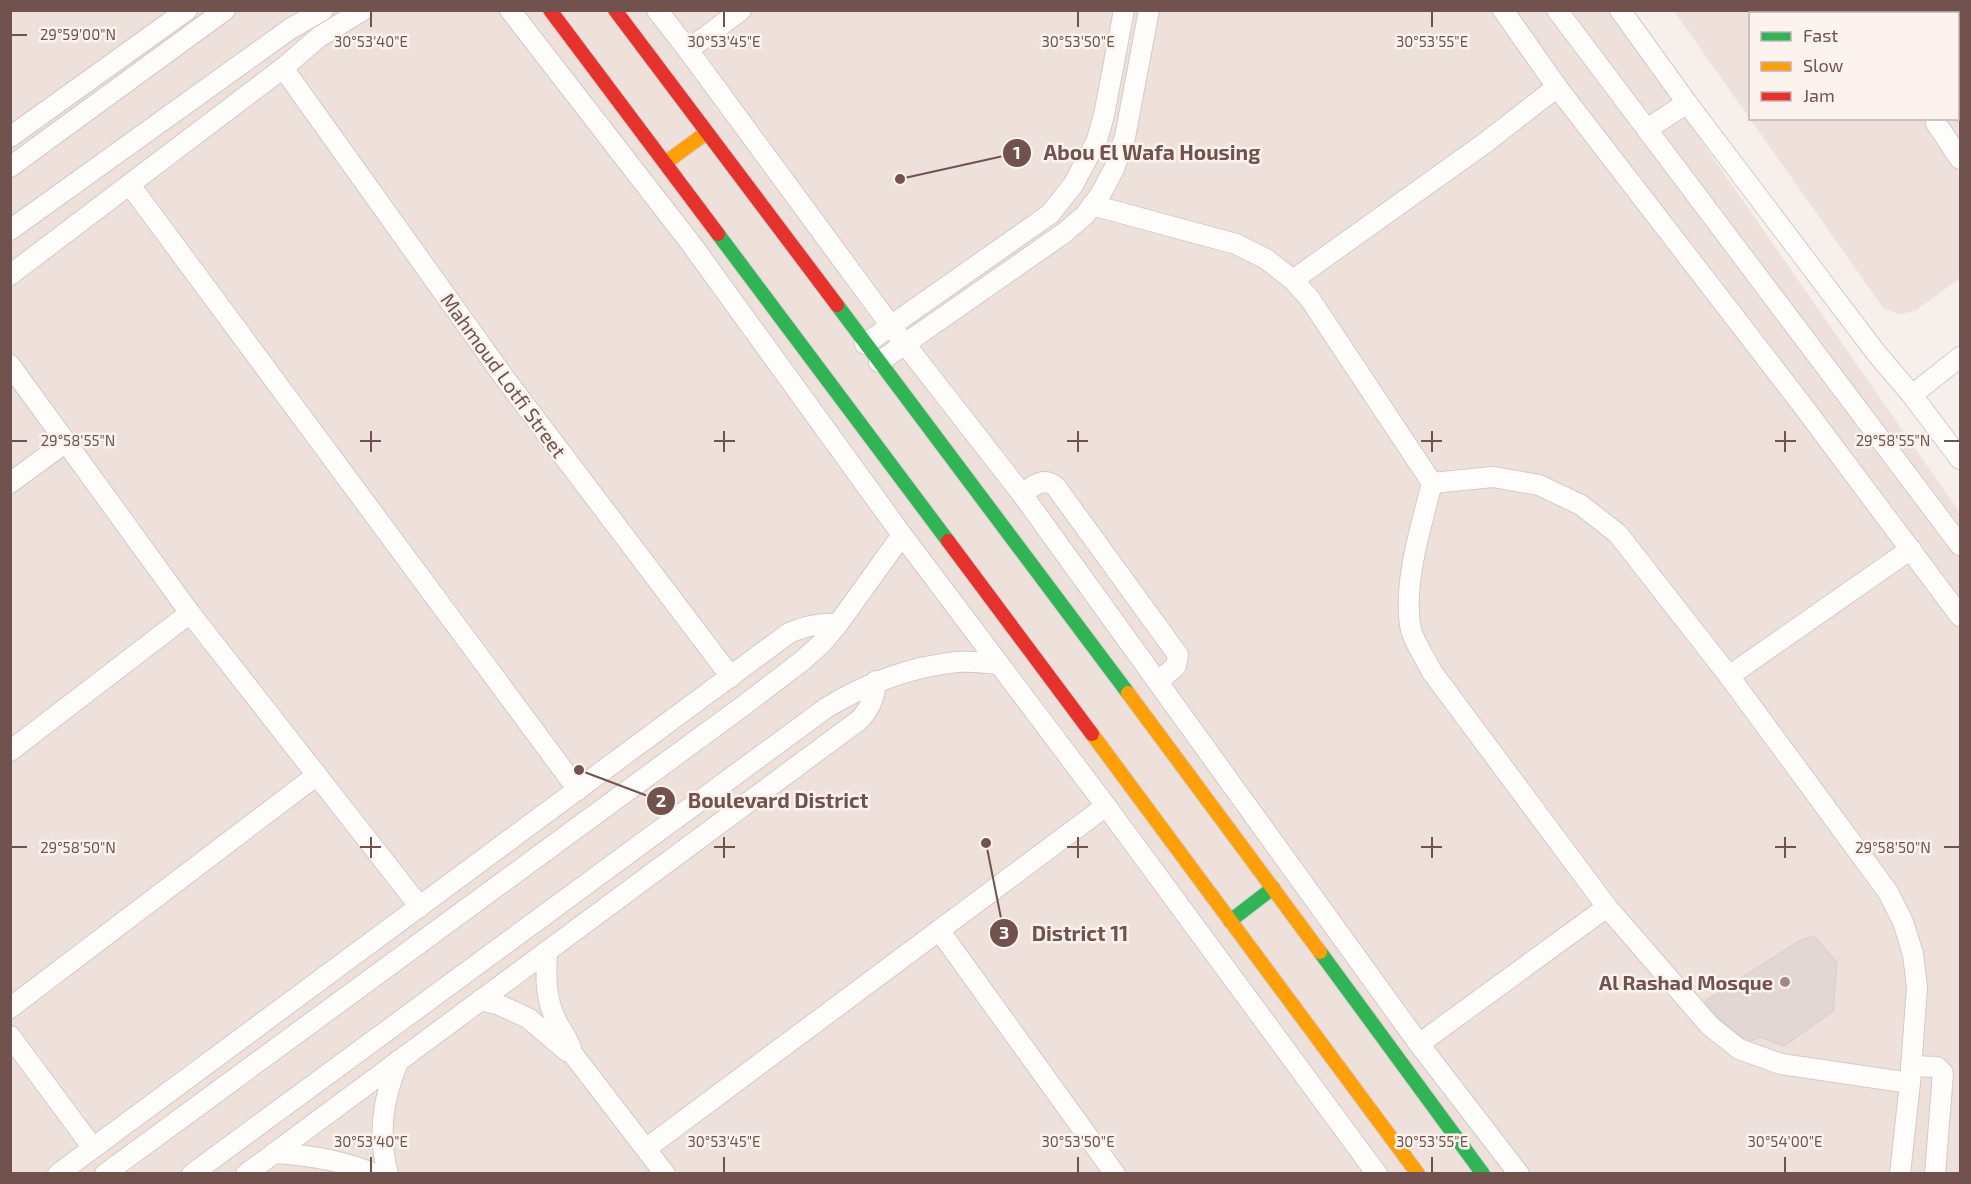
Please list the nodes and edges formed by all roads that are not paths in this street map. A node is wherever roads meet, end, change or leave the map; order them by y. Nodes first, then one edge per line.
1 (187, 10) edge
2 (225, 10) edge
3 (322, 10) edge
4 (363, 10) edge
5 (510, 10) edge
6 (550, 10) edge
7 (615, 10) edge
8 (657, 10) edge
9 (741, 10) edge
10 (1124, 10) edge
11 (1149, 10) edge
12 (1503, 10) edge
13 (1557, 10) edge
14 (1620, 10) edge
15 (1118, 39) junction
16 (1143, 44) junction
17 (688, 50) junction
18 (283, 68) junction
19 (1557, 87) junction
20 (1107, 96) junction
21 (1132, 100) junction
22 (1687, 103) junction
23 (1937, 120) edge
24 (1647, 129) junction
25 (706, 133) junction
26 (10, 137) edge
27 (1960, 159) edge
28 (665, 163) junction
29 (10, 167) edge
30 (130, 185) junction
31 (1092, 205) junction
32 (10, 230) edge
33 (10, 275) edge
34 (1293, 280) junction
35 (891, 326) junction
36 (865, 344) junction
37 (904, 344) junction
38 (1960, 357) edge
39 (879, 362) junction
40 (10, 365) edge
41 (1912, 394) junction
42 (66, 442) junction
43 (1960, 459) edge
44 (10, 483) edge
45 (1432, 483) junction
46 (1022, 494) junction
47 (903, 535) junction
48 (1960, 545) edge
49 (1911, 549) junction
50 (190, 613) junction
51 (1960, 616) edge
52 (838, 624) junction
53 (999, 664) junction
54 (1729, 676) junction
55 (731, 677) junction
56 (876, 681) junction
57 (1159, 681) junction
58 (10, 751) edge
59 (317, 775) junction
60 (578, 790) junction
61 (1106, 806) junction
62 (1272, 888) junction
63 (420, 907) junction
64 (1607, 907) junction
65 (1230, 921) junction
66 (939, 930) junction
67 (547, 951) junction
68 (480, 1000) junction
69 (10, 1008) edge
70 (10, 1036) edge
71 (1419, 1044) junction
72 (572, 1053) junction
73 (399, 1060) junction
74 (1911, 1074) junction
75 (93, 1148) junction
76 (646, 1148) junction
77 (274, 1153) junction
78 (58, 1173) edge
79 (105, 1173) edge
80 (192, 1173) edge
81 (246, 1173) edge
82 (374, 1173) edge
83 (388, 1173) edge
84 (665, 1173) edge
85 (1115, 1173) edge
86 (1377, 1173) edge
87 (1418, 1173) edge
88 (1483, 1173) edge
89 (1519, 1173) edge
90 (1900, 1173) edge
91 (1935, 1173) edge

1 - 26 street
2 - 29 street
3 - 32 street
4 - 18 street
5 - 47 street
6 - 28 street
7 - 25 street
8 - 17 street
9 - 17 street
10 - 15 street
11 - 16 street
12 - 19 street
13 - 24 street
14 - 22 street
15 - 16 street
15 - 20 street
16 - 21 street
17 - 35 street
18 - 30 street
18 - 55 street, Mahmoud Lotfi Street
19 - 34 street
19 - 49 street
20 - 21 street
20 - 35 street
21 - 31 street
22 - 24 street
22 - 41 street
23 - 27 street
24 - 48 street
25 - 28 street
25 - 36 street
28 - 65 street
30 - 33 street
30 - 60 street
31 - 34 street
31 - 37 street
34 - 45 street
35 - 36 street
35 - 37 street
36 - 39 street
37 - 39 street
37 - 46 street
38 - 41 street
39 - 62 street
40 - 42 street
41 - 43 street
42 - 44 street
42 - 50 street
45 - 54 street
45 - 64 street
46 - 57 street
46 - 57 street
47 - 52 street
47 - 53 street
49 - 51 street
49 - 54 street
50 - 58 street
50 - 59 street
52 - 55 street
52 - 79 street
53 - 56 street
53 - 61 street
54 - 74 street
55 - 60 street
56 - 67 street
56 - 80 street
57 - 71 street
59 - 63 street
59 - 69 street
60 - 63 street
61 - 66 street
61 - 86 street
62 - 65 street
62 - 88 street
63 - 75 street
64 - 71 street
64 - 74 street
65 - 87 street
66 - 76 street
66 - 85 street
67 - 68 street
67 - 72 street
68 - 72 street
68 - 73 street
70 - 75 street
71 - 89 street
72 - 76 street
73 - 77 street
73 - 83 street
74 - 90 street
74 - 91 street
75 - 78 street
76 - 84 street
77 - 81 street
77 - 82 street

